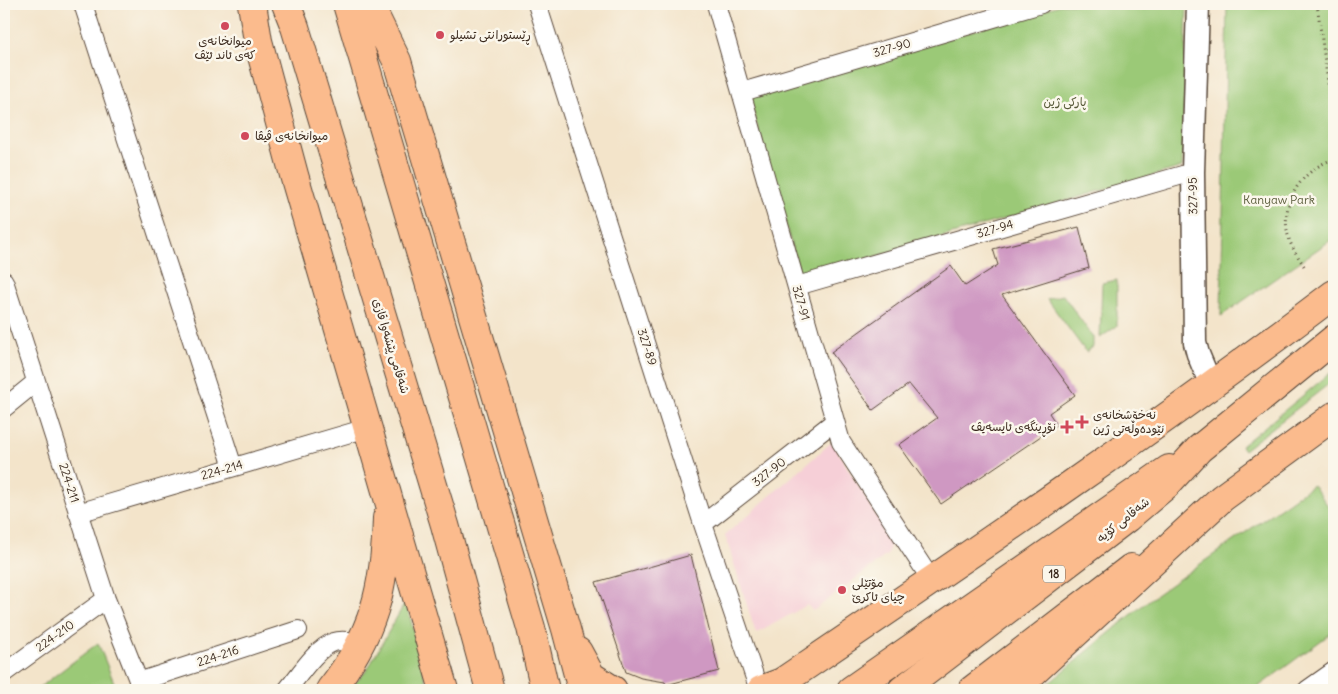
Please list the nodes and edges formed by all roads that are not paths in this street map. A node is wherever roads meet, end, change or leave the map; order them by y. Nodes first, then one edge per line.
1 (83, 4) edge
2 (252, 4) edge
3 (286, 4) edge
4 (347, 4) edge
5 (369, 4) edge
6 (537, 4) edge
7 (716, 4) edge
8 (1041, 4) edge
9 (1198, 4) edge
10 (742, 92) junction
11 (1192, 172) junction
12 (4, 281) edge
13 (797, 286) junction
14 (1334, 294) edge
15 (1334, 339) edge
16 (36, 382) junction
17 (1211, 385) junction
18 (4, 408) edge
19 (1334, 416) edge
20 (835, 421) junction
21 (367, 428) junction
22 (1199, 449) junction
23 (233, 466) junction
24 (387, 491) junction
25 (1222, 498) junction
26 (78, 513) junction
27 (703, 524) junction
28 (932, 581) junction
29 (106, 599) junction
30 (566, 629) junction
31 (298, 630) dead end
32 (362, 644) junction
33 (1334, 671) edge
34 (4, 673) edge
35 (140, 686) edge
36 (287, 690) edge
37 (330, 690) edge
38 (444, 690) edge
39 (490, 690) edge
40 (545, 690) edge
41 (582, 690) edge
42 (613, 690) edge
43 (760, 690) edge
44 (851, 690) edge
45 (902, 690) edge
46 (972, 690) edge
47 (1014, 690) edge
48 (1307, 690) edge

1 - 23 street
2 - 21 main road
3 - 39 main road, شەقامی پێشەوا قازی
4 - 40 main road
5 - 30 main road
6 - 27 street, 327-89
7 - 10 street, 327-91
8 - 10 street, 327-90
9 - 11 street, 327-95
10 - 13 street, 327-91
11 - 13 street, 327-94
11 - 17 street, 327-95
12 - 16 street, 224-211
13 - 20 street, 327-91
14 - 17 main road
15 - 22 main road, شەقامی کۆیە / 18
16 - 18 street
16 - 26 street, 224-211
17 - 28 main road
19 - 25 main road
20 - 27 street, 327-90
20 - 28 street, 327-91
21 - 23 street, 224-214
21 - 24 main road
22 - 44 main road
22 - 45 main road, شەقامی کۆیە / 18
23 - 26 street, 224-214
24 - 32 main road
24 - 38 main road
25 - 46 main road
25 - 47 main road
26 - 29 street, 224-211
27 - 43 street, 327-89
28 - 43 main road
29 - 34 street, 224-210
29 - 35 street, 224-211
30 - 41 main road
30 - 42 main road
31 - 35 street, 224-216
32 - 36 street
32 - 37 main road
33 - 48 street

